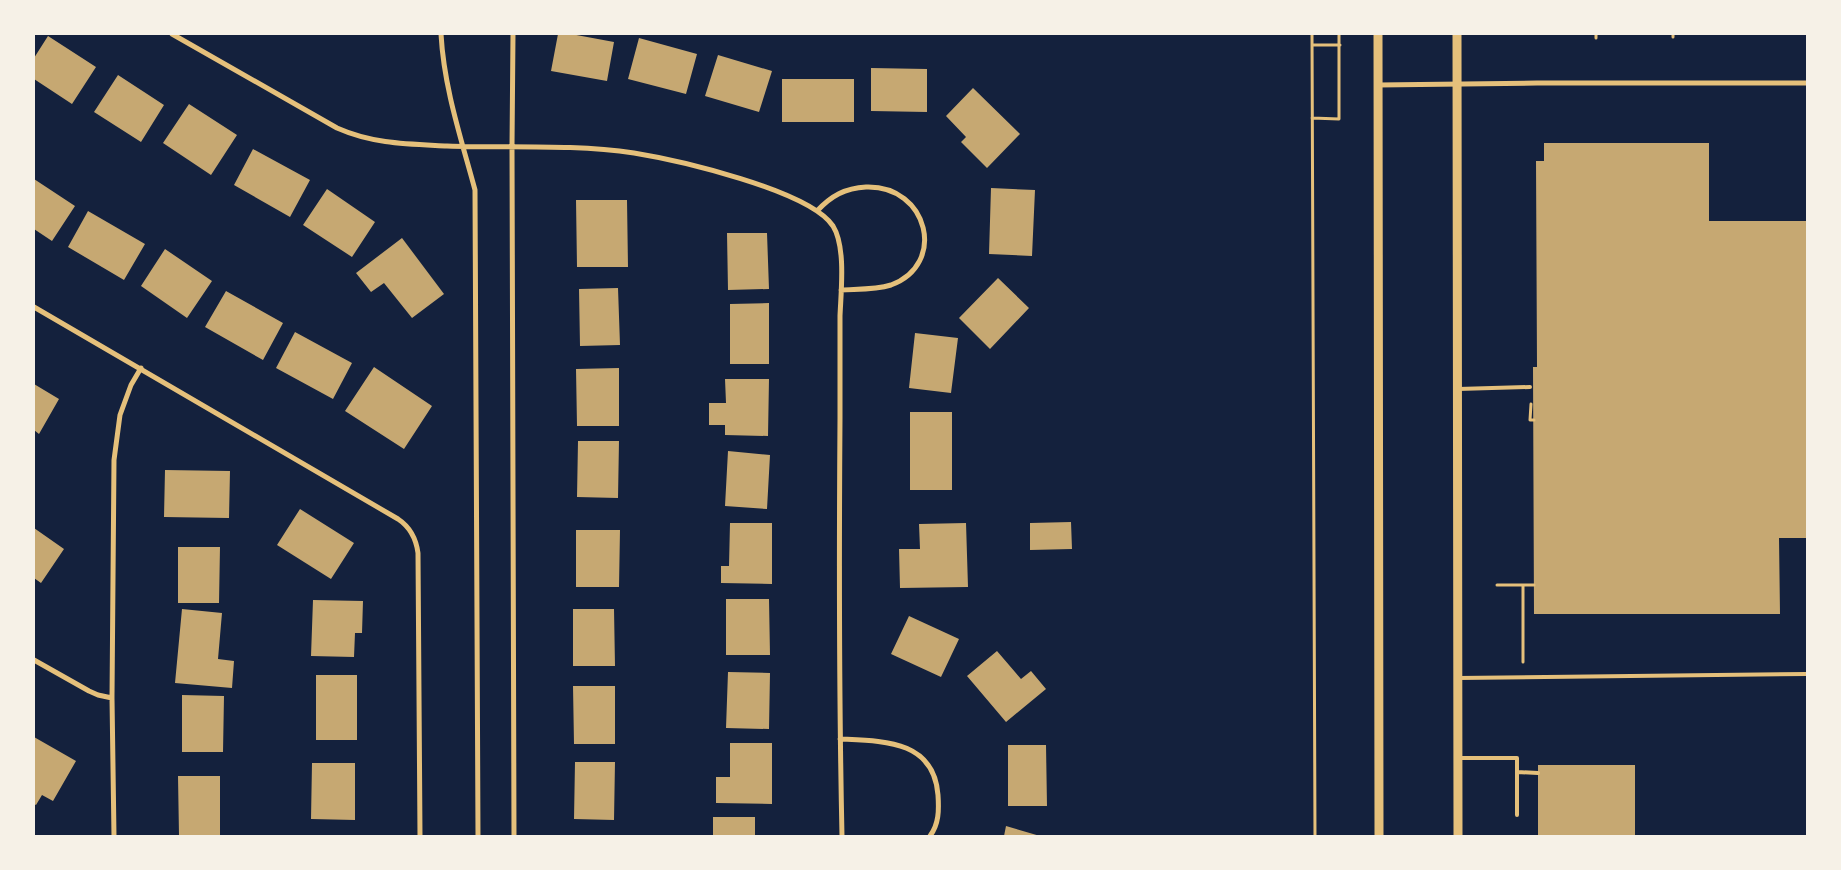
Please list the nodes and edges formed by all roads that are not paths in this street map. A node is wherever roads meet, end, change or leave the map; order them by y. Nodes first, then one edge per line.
1 (172, 34) edge
2 (441, 34) edge
3 (513, 34) edge
4 (1378, 34) edge
5 (1457, 34) edge
6 (1807, 83) edge
7 (1457, 84) junction
8 (1378, 85) junction
9 (464, 146) junction
10 (512, 146) junction
11 (817, 212) junction
12 (841, 290) junction
13 (34, 307) edge
14 (140, 368) junction
15 (1530, 387) dead end
16 (1458, 389) junction
17 (34, 660) edge
18 (1807, 674) edge
19 (1458, 678) junction
20 (112, 698) junction
21 (840, 739) junction
22 (1458, 758) junction
23 (1517, 772) junction
24 (1538, 773) dead end
25 (1517, 815) dead end
26 (114, 836) edge
27 (420, 836) edge
28 (478, 836) edge
29 (514, 836) edge
30 (842, 836) edge
31 (930, 836) edge
32 (1379, 836) edge
33 (1458, 836) edge

1 - 9 street
2 - 9 street
3 - 10 street
4 - 8 street
5 - 7 street
6 - 7 street
7 - 8 street
7 - 16 street
8 - 32 street
9 - 10 street
9 - 28 street
10 - 11 street
10 - 29 street
11 - 12 street
11 - 12 street
12 - 21 street
13 - 14 street
14 - 20 street
14 - 27 street
15 - 16 lane
16 - 19 street
17 - 20 street
18 - 19 lane
19 - 22 street
20 - 26 street
21 - 30 street
21 - 31 street
22 - 23 lane
22 - 33 street
23 - 24 lane
23 - 25 lane

